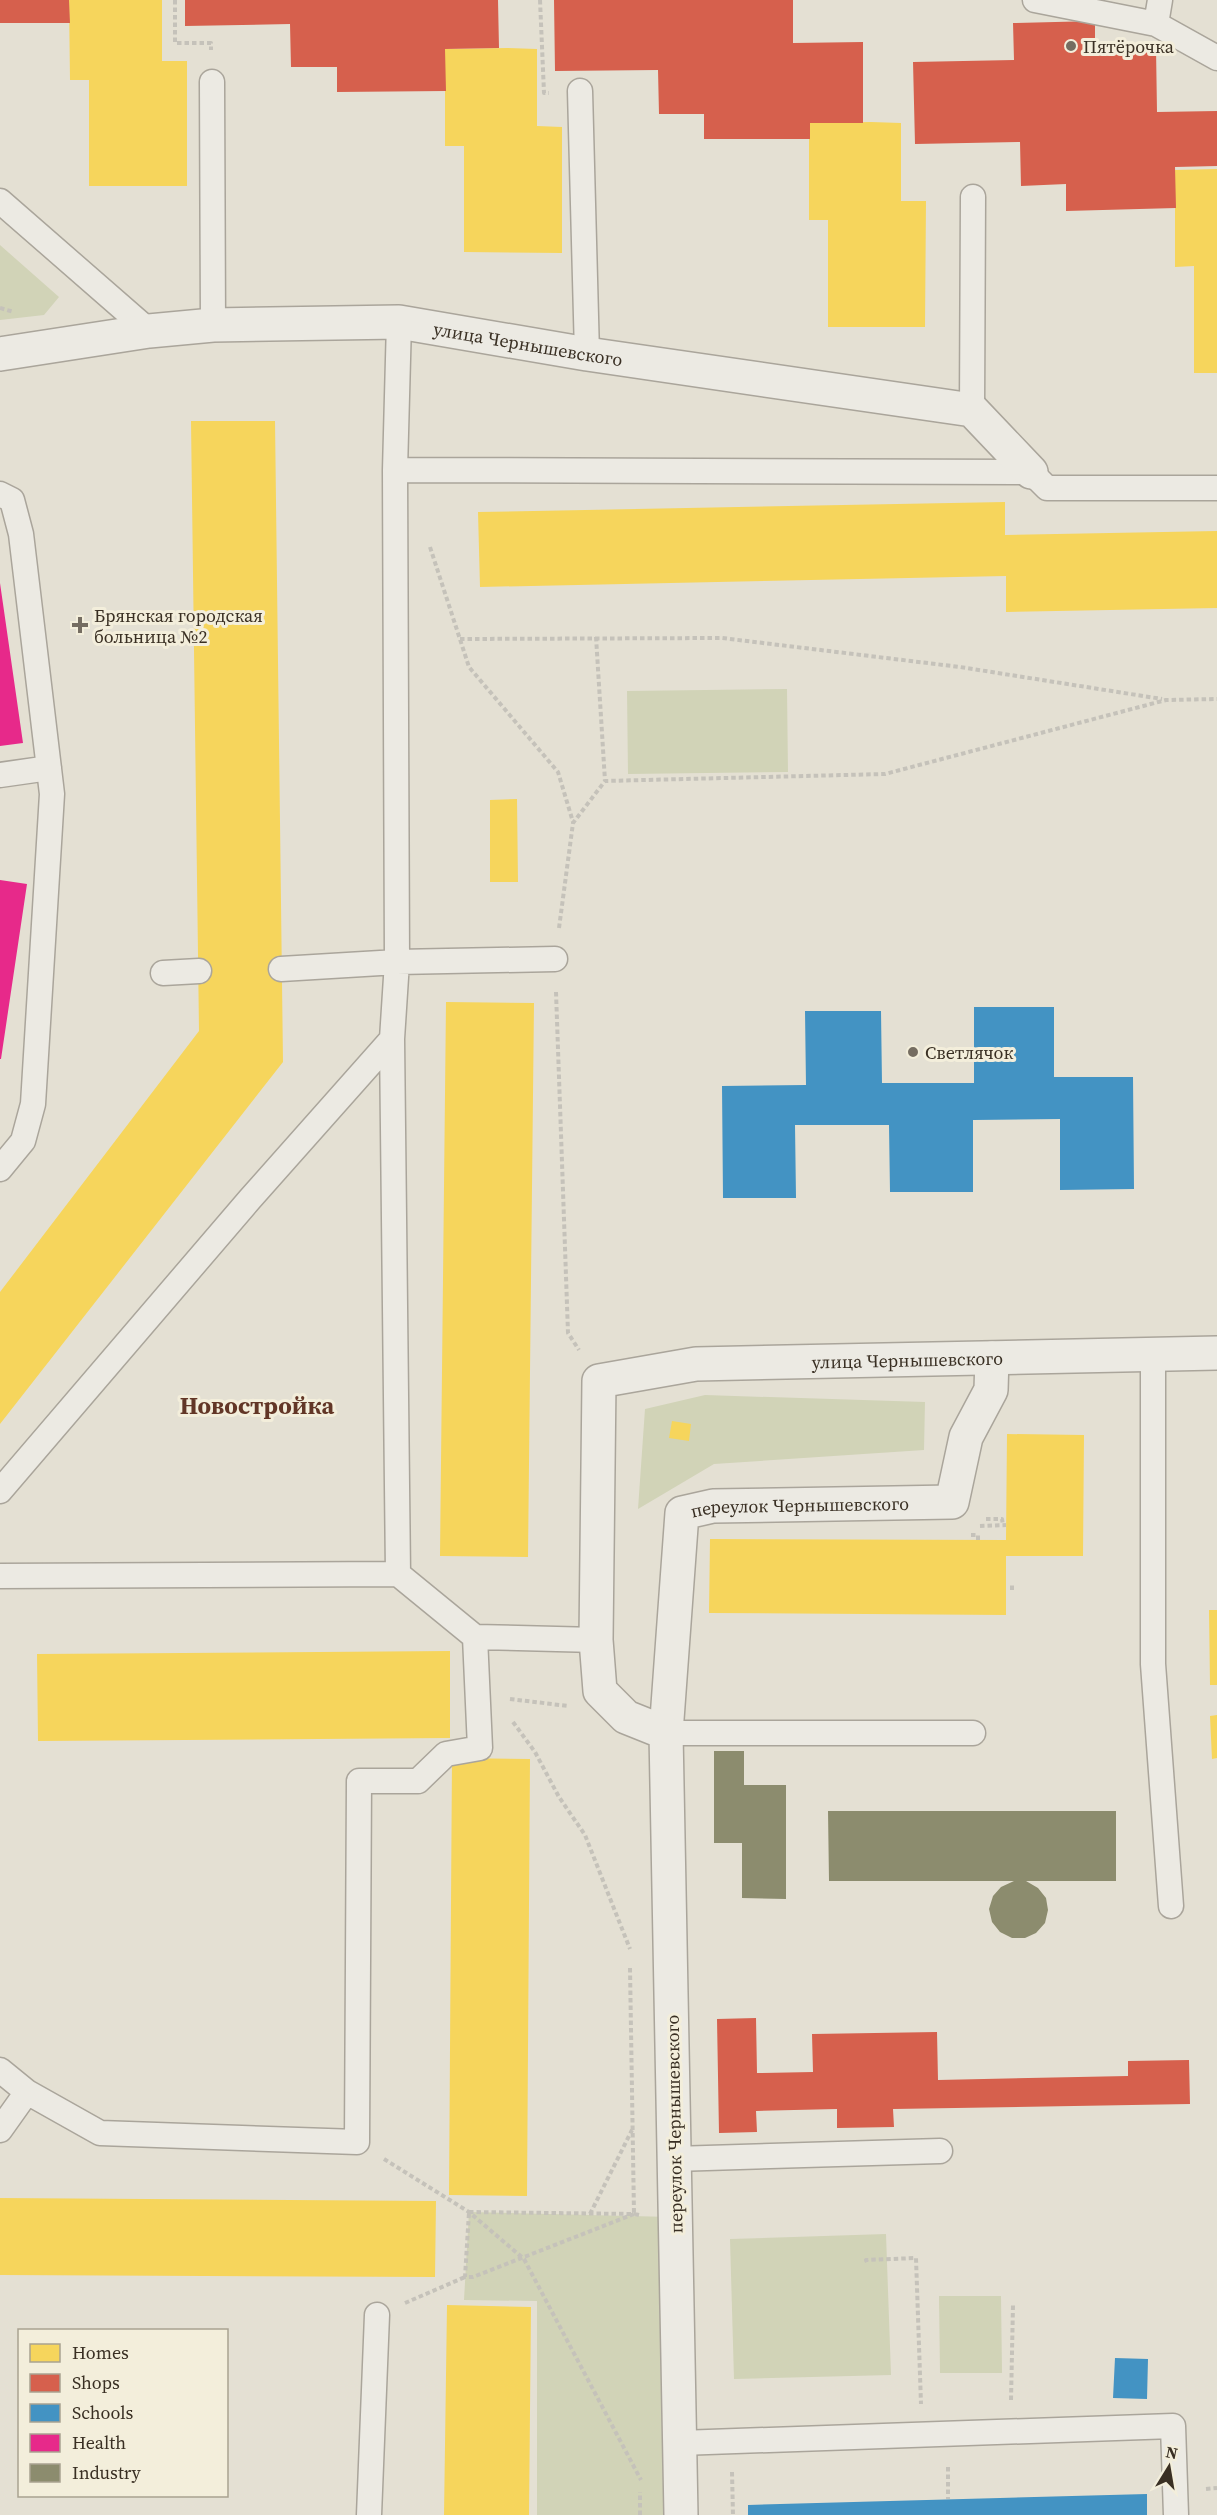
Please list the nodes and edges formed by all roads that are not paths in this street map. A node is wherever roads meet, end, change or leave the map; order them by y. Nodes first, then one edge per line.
1 (1035, 0) edge
2 (1160, 0) edge
3 (1155, 24) junction
4 (1217, 58) edge
5 (212, 82) road end
6 (580, 91) road end
7 (973, 197) dead end
8 (0, 201) edge
9 (399, 322) junction
10 (213, 325) junction
11 (149, 331) junction
12 (0, 354) edge
13 (587, 354) junction
14 (972, 410) junction
15 (395, 470) junction
16 (1031, 472) junction
17 (1217, 488) edge
18 (0, 494) edge
19 (49, 768) junction
20 (0, 776) edge
21 (555, 959) road end
22 (397, 962) junction
23 (281, 969) dead end
24 (199, 971) dead end
25 (163, 974) dead end
26 (392, 1039) junction
27 (0, 1169) edge
28 (1217, 1353) edge
29 (1153, 1354) junction
30 (992, 1358) junction
31 (0, 1491) edge
32 (398, 1574) junction
33 (0, 1576) edge
34 (475, 1637) junction
35 (596, 1640) junction
36 (666, 1733) junction
37 (973, 1733) dead end
38 (1171, 1906) dead end
39 (0, 2070) edge
40 (27, 2092) junction
41 (0, 2130) edge
42 (940, 2151) dead end
43 (674, 2159) junction
44 (377, 2315) road end
45 (680, 2444) junction
46 (369, 2515) edge
47 (681, 2515) edge
48 (1176, 2515) edge

1 - 3 lane
2 - 3 lane
3 - 4 lane
5 - 10 lane
6 - 13 lane
7 - 14 lane
8 - 11 lane
9 - 10 street, улица Чернышевского
9 - 13 street, улица Чернышевского
9 - 15 lane
10 - 11 street, улица Чернышевского
11 - 12 street, улица Чернышевского
13 - 14 street, улица Чернышевского
14 - 16 street
15 - 16 lane
15 - 22 lane
16 - 17 lane
18 - 19 lane
19 - 20 lane
19 - 27 lane
21 - 22 lane
22 - 23 lane
22 - 26 lane
24 - 25 lane
26 - 31 lane
26 - 32 lane
28 - 29 street, улица Чернышевского
29 - 30 street, улица Чернышевского
29 - 38 lane
30 - 35 street, улица Чернышевского
30 - 36 street, переулок Чернышевского
32 - 33 lane
32 - 34 lane
34 - 35 lane
34 - 40 lane
35 - 36 street
36 - 37 lane
36 - 43 street, переулок Чернышевского
39 - 40 lane
40 - 41 lane
42 - 43 lane
43 - 45 street, переулок Чернышевского
44 - 46 lane
45 - 47 street, переулок Чернышевского
45 - 48 lane

